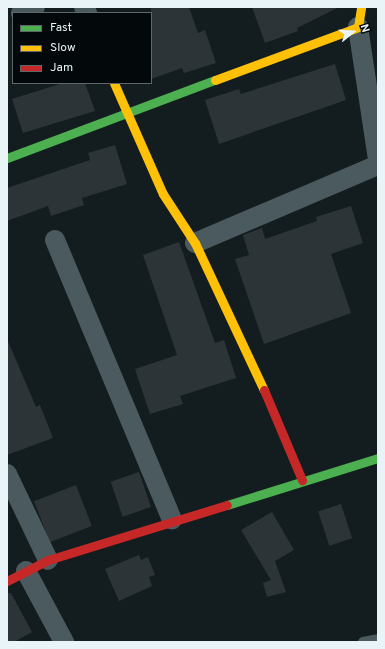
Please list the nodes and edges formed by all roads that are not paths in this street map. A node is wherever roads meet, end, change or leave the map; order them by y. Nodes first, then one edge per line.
1 (35, 7) edge
2 (23, 12) edge
3 (363, 14) edge
4 (114, 84) edge
5 (128, 113) junction
6 (7, 158) edge
7 (378, 159) edge
8 (378, 165) edge
9 (55, 240) dead end
10 (195, 243) junction
11 (378, 458) edge
12 (7, 474) edge
13 (302, 480) junction
14 (172, 520) junction
15 (48, 560) junction
16 (26, 572) junction
17 (7, 581) edge
18 (378, 639) edge
19 (64, 642) edge
20 (363, 642) edge

1 - 2 street
3 - 5 street
3 - 7 street
4 - 5 street
5 - 6 street
5 - 10 street
8 - 10 street
9 - 14 street
10 - 13 street
11 - 13 street
12 - 15 street
13 - 14 street
14 - 15 street
15 - 16 street
16 - 17 street
16 - 19 street
18 - 20 lane

